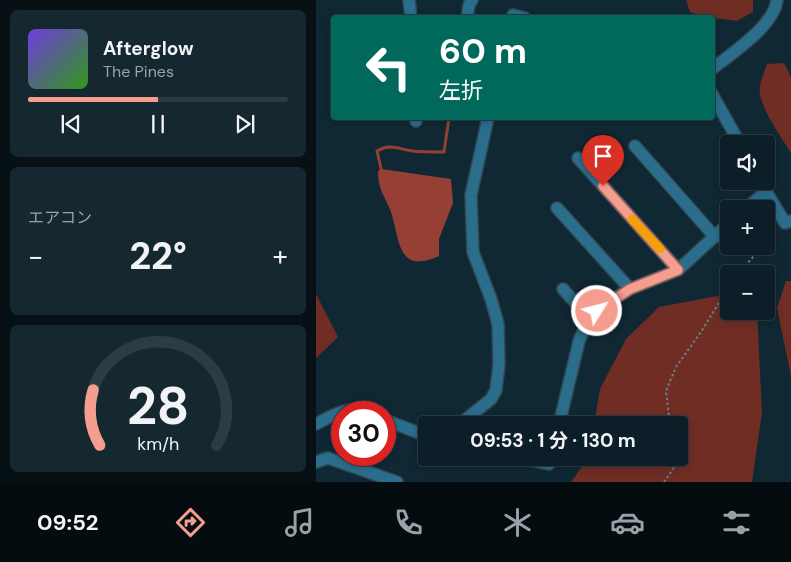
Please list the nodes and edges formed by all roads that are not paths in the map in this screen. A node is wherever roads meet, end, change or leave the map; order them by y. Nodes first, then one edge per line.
1 (409, 0) edge
2 (472, 0) edge
3 (777, 0) edge
4 (411, 15) edge
5 (467, 15) edge
6 (715, 65) edge
7 (715, 99) edge
8 (488, 120) edge
9 (735, 135) edge
10 (635, 146) dead end
11 (578, 158) dead end
12 (766, 190) edge
13 (557, 208) dead end
14 (788, 222) edge
15 (720, 232) edge
16 (715, 237) junction
17 (678, 270) junction
18 (563, 289) dead end
19 (630, 289) junction
20 (589, 318) junction
21 (470, 416) edge
22 (561, 416) edge
23 (331, 417) edge
24 (316, 424) edge
25 (396, 424) edge
26 (418, 433) edge
27 (316, 462) edge
28 (397, 482) edge

1 - 4 street
2 - 5 street
3 - 6 street
7 - 9 street
8 - 21 street
10 - 16 street
11 - 17 street
12 - 14 street
13 - 19 street
15 - 16 street
16 - 17 street
17 - 19 street
18 - 20 street
19 - 20 street
20 - 22 street
23 - 24 street
25 - 26 street
27 - 28 street

